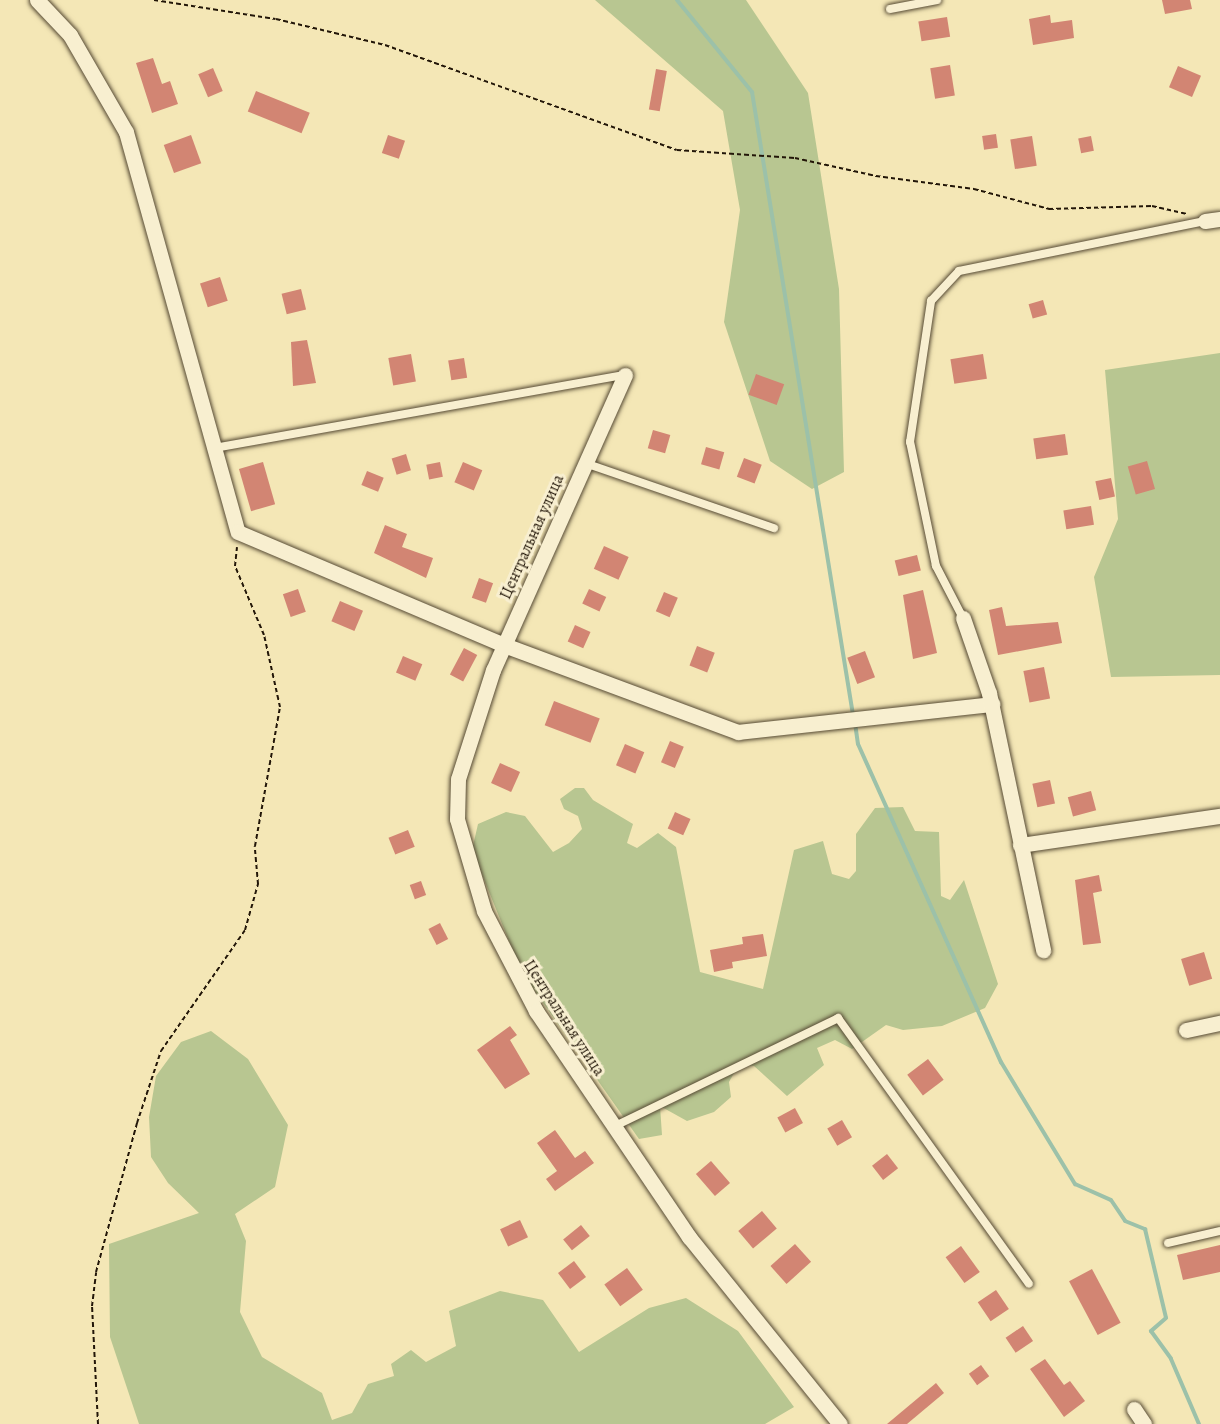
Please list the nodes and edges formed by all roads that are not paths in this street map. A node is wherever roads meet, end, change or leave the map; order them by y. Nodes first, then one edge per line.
1 (937, 0) edge
2 (39, 1) edge
3 (890, 9) dead end
4 (1212, 220) edge
5 (625, 375) joint
6 (214, 448) junction
7 (585, 463) junction
8 (774, 528) dead end
9 (963, 618) joint
10 (504, 645) junction
11 (992, 704) junction
12 (1220, 816) edge
13 (1020, 845) junction
14 (1043, 950) dead end
15 (1220, 1023) edge
16 (1186, 1030) dead end
17 (615, 1126) junction
18 (1220, 1231) edge
19 (1168, 1243) dead end
20 (1029, 1284) dead end
21 (1134, 1409) dead end
22 (840, 1424) edge
23 (1144, 1424) edge

1 - 3 lane
2 - 6 street
4 - 9 lane
5 - 6 lane
5 - 7 street, Центральная улица
6 - 10 street
7 - 8 lane
7 - 10 street, Центральная улица
9 - 11 street
10 - 11 street
10 - 17 street, Центральная улица
11 - 13 street
12 - 13 street
13 - 14 street
15 - 16 street
17 - 20 lane
17 - 22 street, Центральная улица
18 - 19 lane
21 - 23 street

